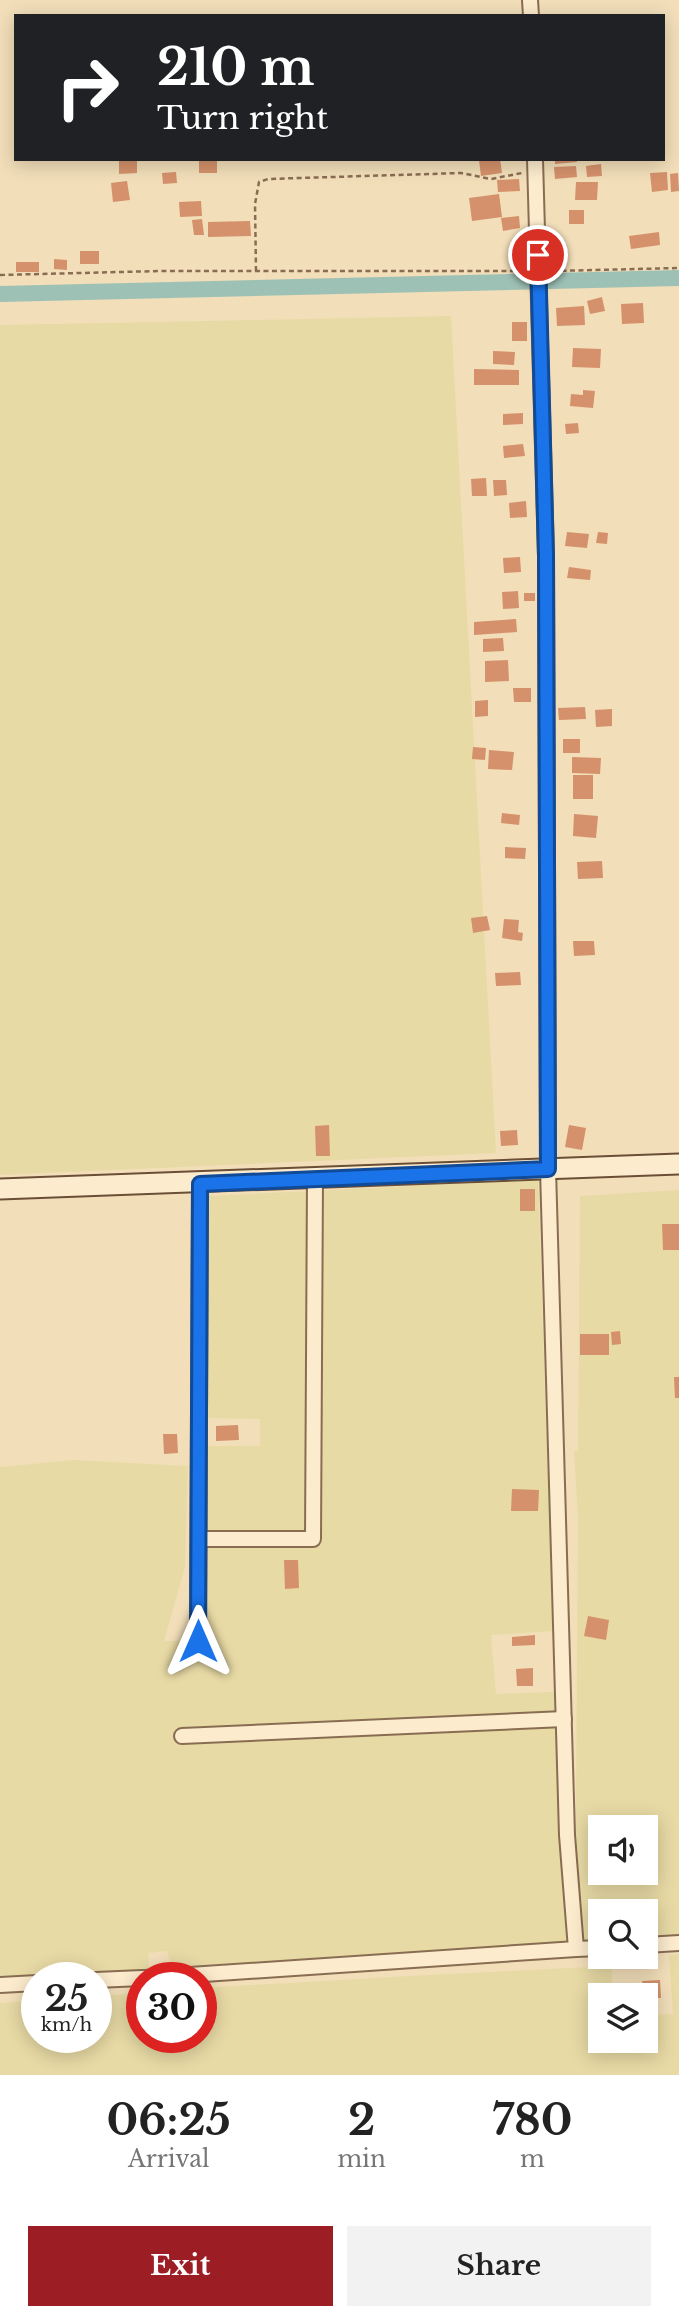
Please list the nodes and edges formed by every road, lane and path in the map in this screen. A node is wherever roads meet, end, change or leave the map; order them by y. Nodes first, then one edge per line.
1 (535, 165) edge
2 (679, 268) edge
3 (256, 271) junction
4 (537, 271) junction
5 (0, 275) edge
6 (679, 1164) edge
7 (548, 1169) junction
8 (315, 1179) junction
9 (200, 1184) junction
10 (0, 1189) edge
11 (199, 1539) junction
12 (198, 1641) dead end
13 (564, 1719) junction
14 (182, 1737) dead end
15 (679, 1943) edge
16 (658, 1944) edge
17 (588, 1948) edge
18 (576, 1949) junction
19 (217, 1973) edge
20 (21, 1984) edge
21 (0, 1985) edge

1 - 3 path
1 - 4 street
2 - 4 path
3 - 4 path
3 - 5 path
4 - 7 street
6 - 7 street
7 - 8 street
7 - 13 street
8 - 9 street
8 - 11 street
9 - 10 street
9 - 11 street
11 - 12 street
13 - 14 street
13 - 18 street
15 - 16 street
17 - 18 street
18 - 19 street
20 - 21 street

